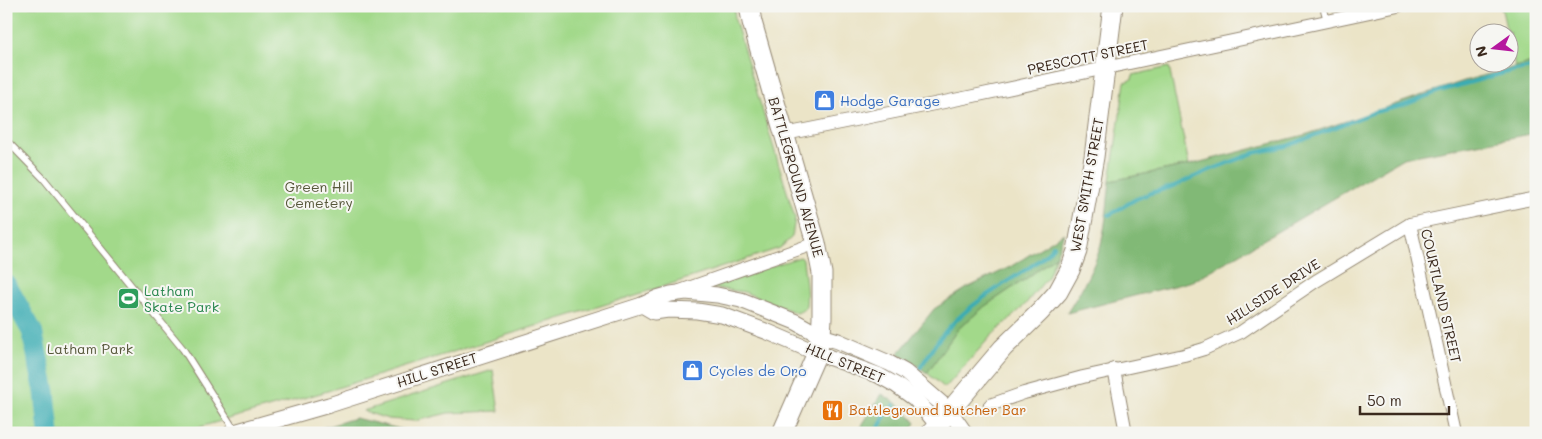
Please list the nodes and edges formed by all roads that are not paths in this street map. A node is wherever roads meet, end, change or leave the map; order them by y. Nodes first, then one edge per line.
1 (749, 6) edge
2 (1113, 6) edge
3 (1323, 6) edge
4 (1398, 6) edge
5 (1380, 8) edge
6 (1327, 21) junction
7 (1106, 68) junction
8 (785, 134) junction
9 (6, 140) edge
10 (1536, 198) edge
11 (1410, 224) junction
12 (816, 243) junction
13 (671, 294) junction
14 (642, 305) junction
15 (819, 345) junction
16 (1114, 370) junction
17 (990, 405) dead end
18 (940, 425) edge
19 (233, 432) edge
20 (782, 433) edge
21 (965, 433) edge
22 (1126, 433) edge
23 (1456, 433) edge

1 - 8 main road, BATTLEGROUND AVENUE
2 - 7 main road, WEST SMITH STREET
3 - 6 lane
4 - 5 street, PRESCOTT STREET
5 - 6 street, PRESCOTT STREET
6 - 7 street, PRESCOTT STREET
7 - 8 street, PRESCOTT STREET
7 - 18 main road, WEST SMITH STREET
8 - 12 main road, BATTLEGROUND AVENUE
9 - 19 lane
10 - 11 street, HILLSIDE DRIVE
11 - 16 street, HILLSIDE DRIVE
11 - 23 street, COURTLAND STREET
12 - 13 street, HILL STREET
12 - 15 main road, BATTLEGROUND AVENUE
13 - 14 street, HILL STREET
13 - 15 street, HILL STREET
14 - 15 street, HILL STREET
14 - 19 street, HILL STREET
15 - 18 street, HILL STREET
15 - 20 main road, BATTLEGROUND AVENUE
16 - 17 street, HILLSIDE DRIVE
16 - 22 street
18 - 21 street, HILL STREET

